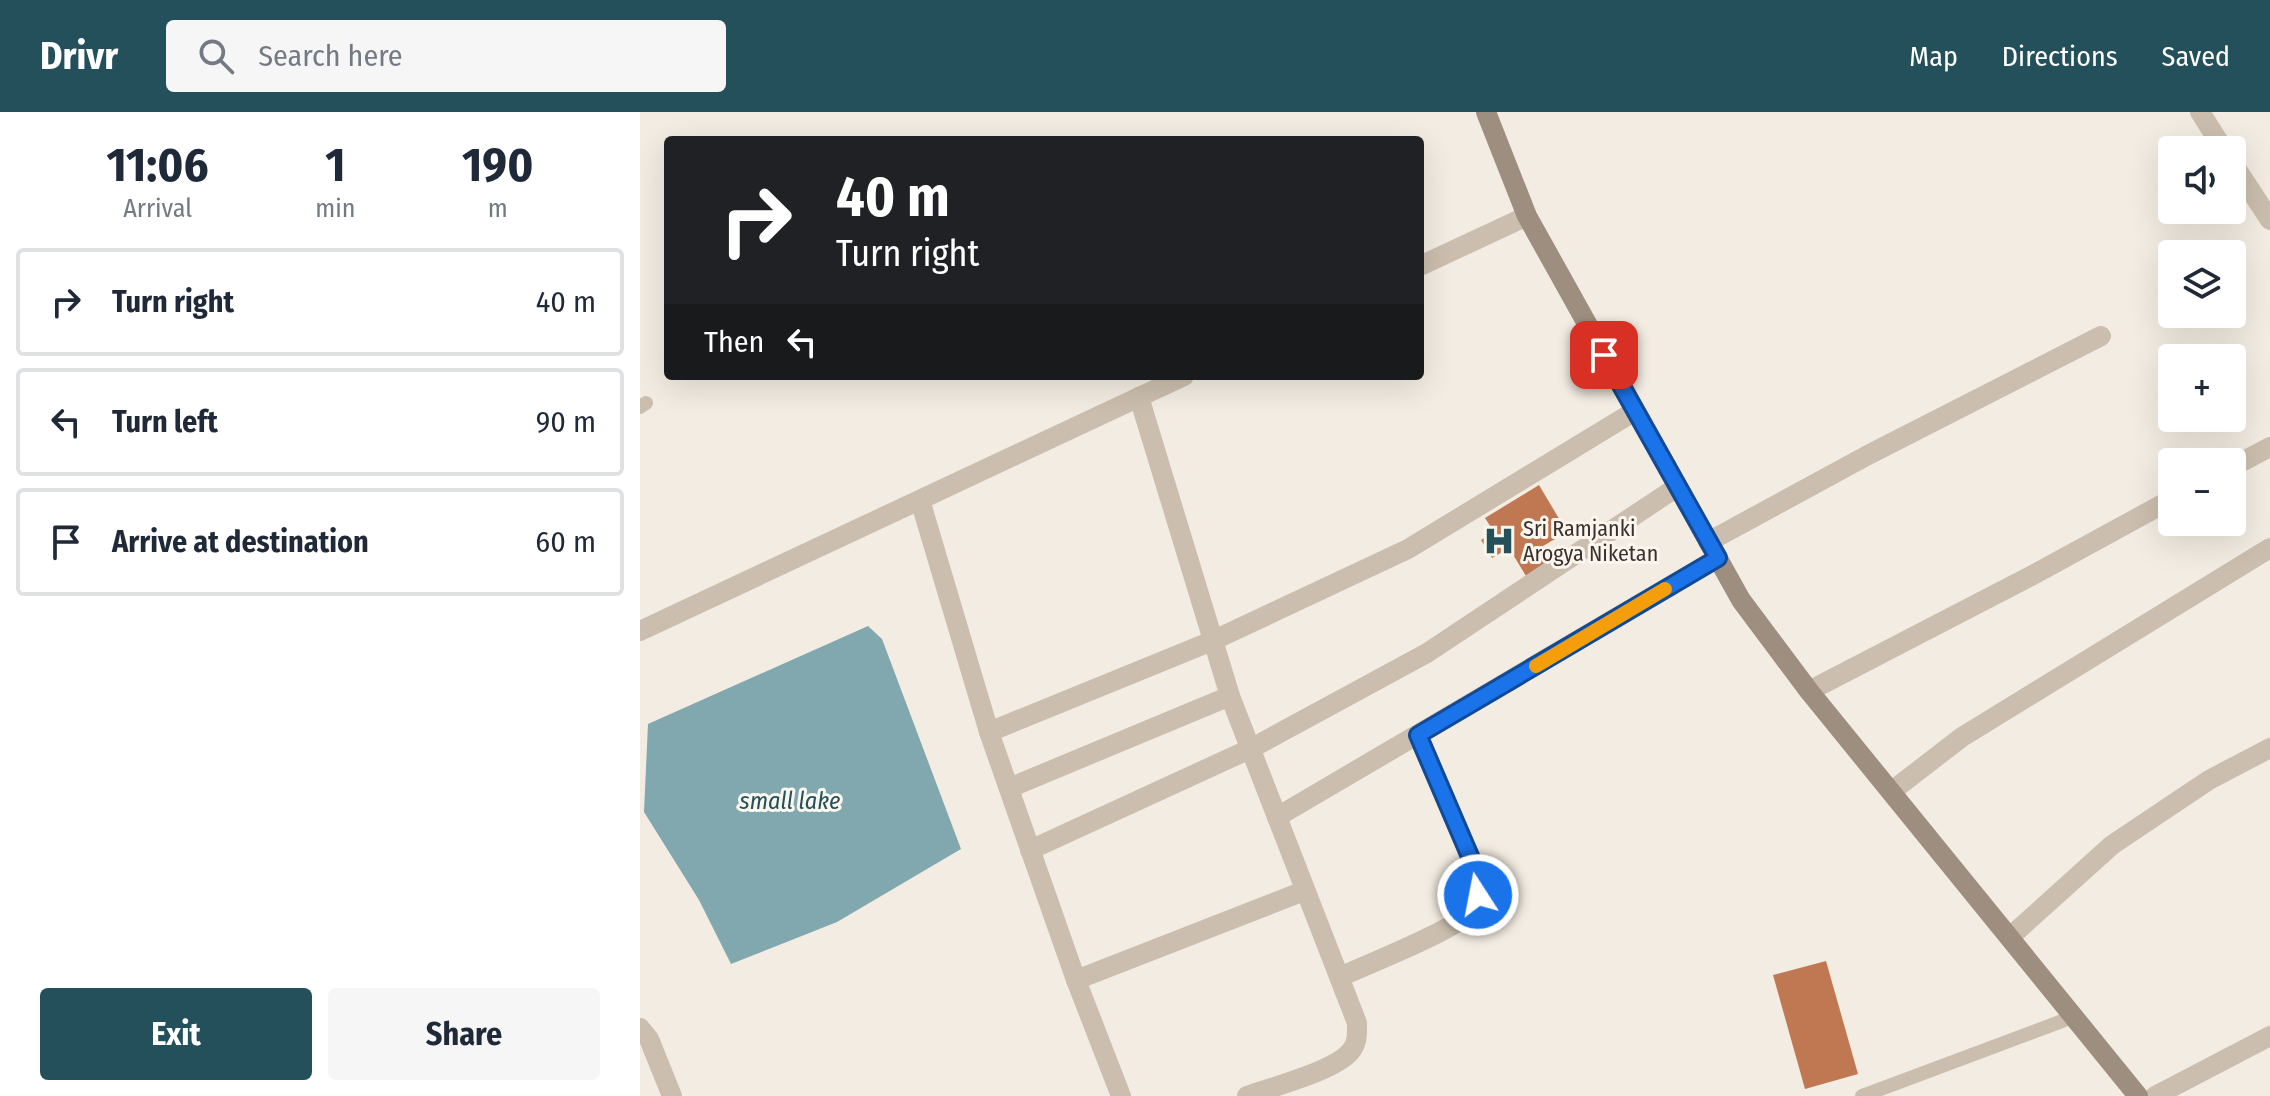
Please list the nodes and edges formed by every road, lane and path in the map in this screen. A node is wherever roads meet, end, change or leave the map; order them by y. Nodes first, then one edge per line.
1 (1486, 112) edge
2 (2200, 112) edge
3 (2215, 136) edge
4 (2246, 183) edge
5 (1527, 216) junction
6 (2270, 220) edge
7 (1424, 264) edge
8 (2101, 336) dead end
9 (1175, 380) edge
10 (1139, 397) junction
11 (1635, 411) junction
12 (2270, 447) edge
13 (2246, 460) edge
14 (1677, 487) junction
15 (920, 500) junction
16 (2158, 507) edge
17 (2270, 548) edge
18 (1713, 550) junction
19 (640, 631) edge
20 (1212, 641) junction
21 (1809, 691) junction
22 (1230, 696) junction
23 (989, 732) junction
24 (1418, 735) junction
25 (1252, 748) junction
26 (2270, 748) edge
27 (1009, 788) junction
28 (1892, 791) junction
29 (1277, 817) junction
30 (1030, 850) junction
31 (1304, 891) junction
32 (2010, 937) junction
33 (1340, 977) junction
34 (1076, 980) junction
35 (2073, 1017) junction
36 (640, 1028) edge
37 (2270, 1036) edge
38 (672, 1096) edge
39 (1121, 1096) edge
40 (1247, 1096) edge
41 (1862, 1096) edge
42 (2138, 1096) edge
43 (2155, 1096) edge

1 - 5 street
2 - 3 street
4 - 6 street
5 - 7 street
5 - 11 street
8 - 18 street
9 - 10 street
10 - 15 street
10 - 20 street
11 - 14 street
11 - 20 street
12 - 13 street
14 - 18 street
14 - 25 street
15 - 19 street
15 - 23 street
16 - 21 street
17 - 28 street
18 - 21 street
18 - 24 street
20 - 22 street
20 - 23 street
21 - 28 street
22 - 25 street
22 - 27 street
23 - 27 street
24 - 29 street
24 - 33 street
25 - 29 street
25 - 30 street
26 - 32 street
27 - 30 street
28 - 32 street
29 - 31 street
30 - 34 street
31 - 33 street
31 - 34 street
32 - 35 street
33 - 40 street
34 - 39 street
35 - 41 lane
35 - 42 street
36 - 38 street
37 - 43 street

